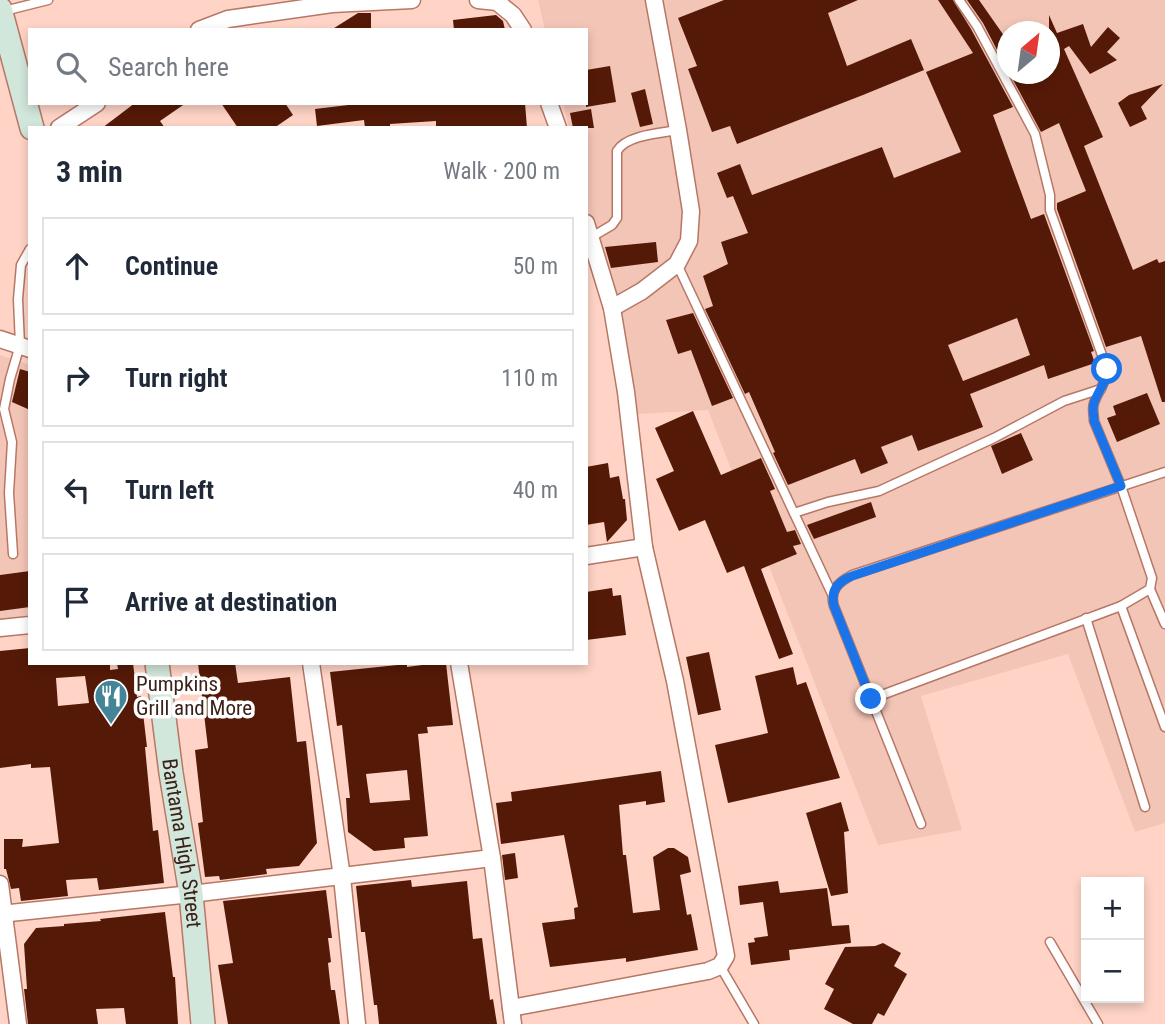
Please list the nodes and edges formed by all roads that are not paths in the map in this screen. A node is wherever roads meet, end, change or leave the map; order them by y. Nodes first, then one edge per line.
1 (48, 0) edge
2 (412, 0) edge
3 (478, 0) edge
4 (654, 0) edge
5 (959, 0) edge
6 (0, 10) edge
7 (204, 28) edge
8 (522, 28) edge
9 (94, 105) edge
10 (551, 105) edge
11 (31, 126) edge
12 (61, 126) edge
13 (557, 126) edge
14 (678, 130) junction
15 (588, 230) edge
16 (28, 253) edge
17 (677, 264) junction
18 (612, 308) junction
19 (0, 339) edge
20 (25, 347) edge
21 (1101, 388) junction
22 (1165, 472) edge
23 (1121, 486) junction
24 (794, 513) junction
25 (644, 547) junction
26 (13, 554) dead end
27 (588, 556) edge
28 (1150, 589) junction
29 (832, 594) junction
30 (1121, 606) junction
31 (1086, 618) junction
32 (1165, 624) edge
33 (28, 625) edge
34 (0, 628) edge
35 (157, 665) edge
36 (311, 665) edge
37 (459, 665) edge
38 (871, 699) junction
39 (1165, 727) edge
40 (1144, 807) dead end
41 (921, 824) dead end
42 (492, 859) junction
43 (342, 877) junction
44 (0, 884) edge
45 (191, 894) junction
46 (2, 913) edge
47 (1050, 942) dead end
48 (720, 966) junction
49 (512, 1016) edge
50 (18, 1024) edge
51 (203, 1024) edge
52 (357, 1024) edge
53 (754, 1024) edge
54 (1098, 1024) edge

1 - 6 lane
2 - 7 street
3 - 8 street
4 - 14 street
5 - 21 lane
6 - 11 main road
9 - 12 street
10 - 13 street
14 - 15 lane
14 - 17 street
15 - 18 street
16 - 20 lane
17 - 18 street
17 - 24 lane
18 - 25 street
19 - 20 street
20 - 26 lane
21 - 23 lane
21 - 24 lane
22 - 23 lane
23 - 28 lane
23 - 29 lane
24 - 29 lane
25 - 27 street
25 - 48 street
28 - 30 lane
28 - 32 lane
29 - 38 lane
30 - 31 lane
30 - 39 lane
31 - 38 lane
31 - 40 lane
33 - 34 street
35 - 45 main road, Bantama High Street
36 - 43 street
37 - 42 street
38 - 41 lane
42 - 43 street
42 - 49 street
43 - 45 street
43 - 52 street
44 - 46 street
45 - 46 street
45 - 51 main road, Bantama High Street
46 - 50 street
47 - 54 lane
48 - 49 street
48 - 53 lane

